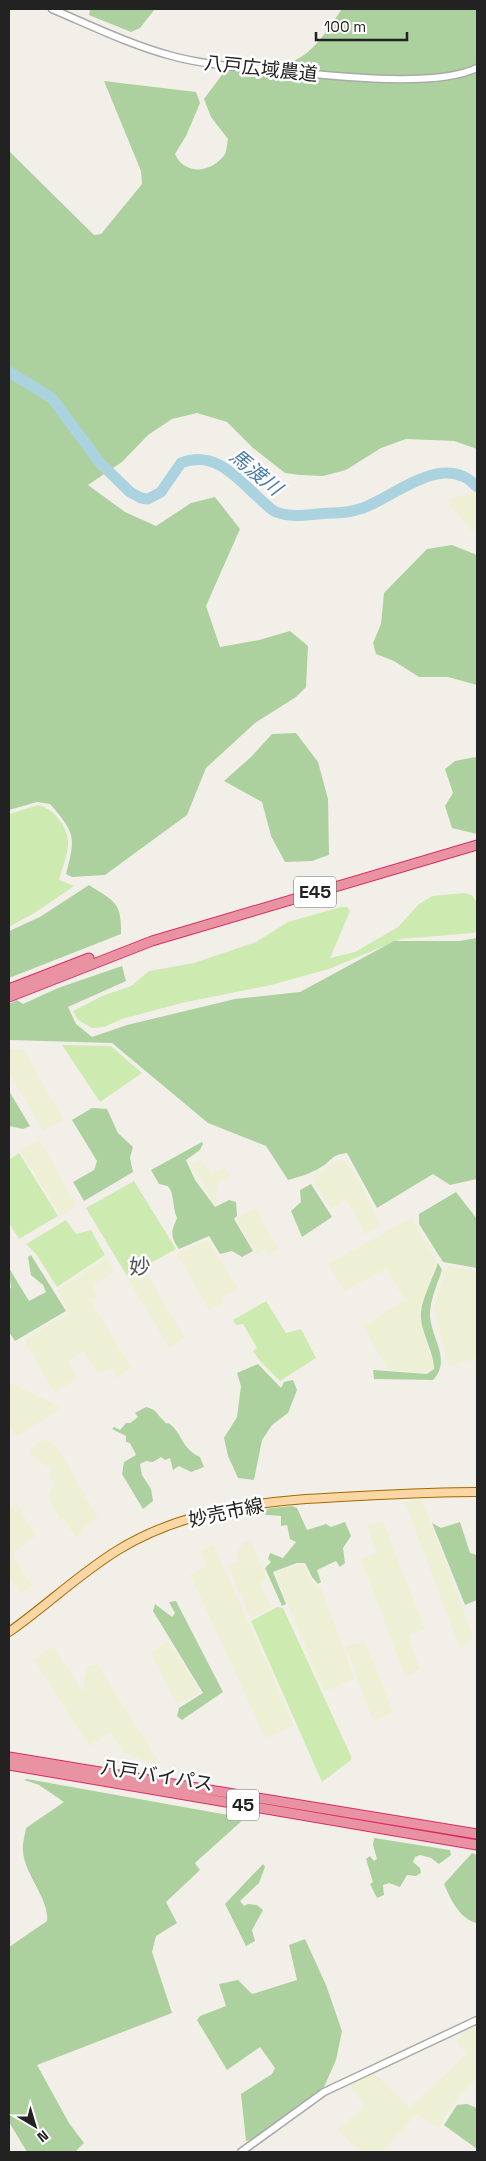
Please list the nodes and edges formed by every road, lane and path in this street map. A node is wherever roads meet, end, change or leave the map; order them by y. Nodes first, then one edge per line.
1 (52, 9) edge
2 (477, 68) edge
3 (477, 846) edge
4 (152, 941) junction
5 (9, 989) edge
6 (9, 997) edge
7 (477, 1492) edge
8 (9, 1632) edge
9 (9, 1757) edge
10 (9, 1766) edge
11 (477, 1834) edge
12 (477, 1845) edge
13 (477, 2020) edge
14 (241, 2152) edge

1 - 2 street, 八戸広域農道
3 - 4 highway, E45
4 - 5 highway, E45
4 - 6 highway, E45
7 - 8 main road, 妙売市線
9 - 11 highway, 八戸バイパス / 45
10 - 12 highway, 八戸バイパス / 45
13 - 14 street

